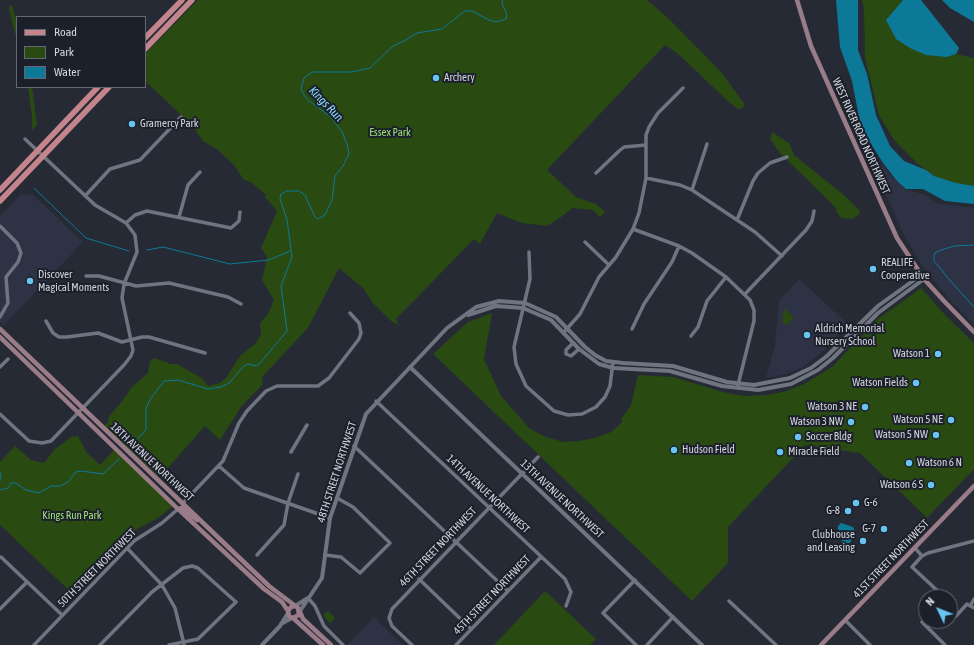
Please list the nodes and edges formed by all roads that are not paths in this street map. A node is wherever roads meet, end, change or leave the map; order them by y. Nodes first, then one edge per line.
1 (182, 0) edge
2 (192, 0) edge
3 (797, 0) edge
4 (146, 37) edge
5 (146, 48) edge
6 (97, 88) edge
7 (107, 88) edge
8 (683, 88) dead end
9 (181, 117) dead end
10 (26, 139) dead end
11 (707, 144) dead end
12 (646, 146) junction
13 (38, 151) junction
14 (43, 156) junction
15 (787, 157) dead end
16 (200, 172) dead end
17 (596, 173) dead end
18 (646, 178) junction
19 (0, 190) edge
20 (692, 190) junction
21 (85, 196) junction
22 (0, 201) edge
23 (814, 211) dead end
24 (240, 212) dead end
25 (180, 217) junction
26 (737, 220) junction
27 (126, 223) junction
28 (0, 226) edge
29 (633, 229) junction
30 (585, 242) dead end
31 (679, 246) junction
32 (529, 252) dead end
33 (782, 256) junction
34 (609, 265) junction
35 (86, 276) dead end
36 (726, 277) junction
37 (923, 277) junction
38 (124, 284) junction
39 (745, 294) junction
40 (525, 303) junction
41 (241, 304) dead end
42 (524, 308) junction
43 (350, 312) dead end
44 (0, 317) edge
45 (460, 318) junction
46 (46, 321) dead end
47 (568, 328) junction
48 (0, 329) edge
49 (632, 329) dead end
50 (564, 332) junction
51 (974, 332) edge
52 (691, 336) dead end
53 (0, 337) edge
54 (132, 340) junction
55 (573, 343) junction
56 (579, 349) junction
57 (205, 353) dead end
58 (8, 359) dead end
59 (613, 362) junction
60 (410, 366) junction
61 (0, 368) edge
62 (613, 368) junction
63 (738, 384) junction
64 (737, 389) junction
65 (376, 401) junction
66 (83, 408) junction
67 (79, 413) junction
68 (0, 414) edge
69 (307, 425) dead end
70 (354, 446) junction
71 (291, 452) dead end
72 (538, 457) dead end
73 (219, 466) junction
74 (298, 474) dead end
75 (522, 474) junction
76 (973, 488) edge
77 (337, 498) junction
78 (183, 503) junction
79 (288, 503) junction
80 (489, 508) junction
81 (178, 509) junction
82 (330, 518) junction
83 (204, 524) junction
84 (974, 541) edge
85 (456, 542) junction
86 (127, 548) junction
87 (915, 548) junction
88 (257, 555) dead end
89 (326, 555) junction
90 (922, 556) junction
91 (1, 557) dead end
92 (541, 557) junction
93 (419, 579) junction
94 (635, 580) junction
95 (27, 582) junction
96 (162, 585) junction
97 (936, 589) edge
98 (508, 591) junction
99 (308, 598) junction
100 (974, 600) edge
101 (728, 601) dead end
102 (295, 606) junction
103 (566, 606) dead end
104 (972, 607) edge
105 (0, 609) edge
106 (288, 612) junction
107 (300, 612) junction
108 (958, 614) edge
109 (62, 615) junction
110 (674, 617) junction
111 (293, 618) junction
112 (845, 620) junction
113 (280, 626) junction
114 (471, 629) junction
115 (929, 629) edge
116 (184, 644) edge
117 (34, 645) edge
118 (100, 645) edge
119 (169, 645) edge
120 (262, 645) edge
121 (322, 645) edge
122 (331, 645) edge
123 (343, 645) edge
124 (412, 645) edge
125 (456, 645) edge
126 (636, 645) edge
127 (647, 645) edge
128 (702, 645) edge
129 (776, 645) edge
130 (821, 645) edge
131 (870, 645) edge
132 (945, 645) edge

1 - 4 main road
2 - 5 main road
3 - 37 main road, WEST RIVER ROAD NORTHWEST
6 - 13 main road
7 - 14 main road
8 - 12 street
9 - 21 street
10 - 13 street
11 - 20 street
12 - 17 street
12 - 18 street
13 - 14 street
13 - 19 main road
14 - 21 street
14 - 22 main road
15 - 26 street
16 - 25 street
18 - 20 street
18 - 29 street
20 - 26 street
21 - 27 street
23 - 33 street
24 - 25 street
25 - 27 street
26 - 33 street
27 - 38 street
28 - 44 street
29 - 31 street
29 - 34 street
30 - 34 street
31 - 36 street
31 - 49 street
32 - 40 street
33 - 39 street
34 - 47 street
35 - 38 street
36 - 39 street
36 - 52 street
37 - 51 main road, WEST RIVER ROAD NORTHWEST
37 - 63 street, 48TH STREET NORTHWEST
37 - 64 street
38 - 41 street
38 - 54 street
39 - 63 street
40 - 42 street
40 - 45 street, 48TH STREET NORTHWEST
40 - 47 street, 48TH STREET NORTHWEST
42 - 45 street
42 - 50 street
42 - 62 street
43 - 73 street
45 - 60 street, 48TH STREET NORTHWEST
46 - 54 street
47 - 50 street
47 - 59 street, 48TH STREET NORTHWEST
48 - 66 main road, 18TH AVENUE NORTHWEST
50 - 55 street
53 - 67 main road, 18TH AVENUE NORTHWEST
54 - 57 street
54 - 66 street
55 - 56 street
55 - 56 street
56 - 62 street
58 - 61 street
59 - 62 street
59 - 63 street, 48TH STREET NORTHWEST
60 - 65 street, 48TH STREET NORTHWEST
60 - 75 street, 13TH AVENUE NORTHWEST
62 - 64 street
63 - 64 street
65 - 70 street, 48TH STREET NORTHWEST
65 - 80 street, 14TH AVENUE NORTHWEST
66 - 67 street
66 - 78 main road, 18TH AVENUE NORTHWEST
67 - 68 street
67 - 81 main road, 18TH AVENUE NORTHWEST
69 - 71 street
70 - 77 street, 48TH STREET NORTHWEST
70 - 85 street
72 - 75 street, 46TH STREET NORTHWEST
73 - 78 street
73 - 79 street
74 - 79 street
75 - 80 street, 46TH STREET NORTHWEST
75 - 94 street, 13TH AVENUE NORTHWEST
76 - 87 main road, 41ST STREET NORTHWEST
77 - 82 street, 48TH STREET NORTHWEST
77 - 89 street
78 - 83 main road, 18TH AVENUE NORTHWEST
79 - 82 street
79 - 88 street
80 - 85 street, 46TH STREET NORTHWEST
80 - 92 street, 14TH AVENUE NORTHWEST
81 - 83 main road
81 - 86 street, 50TH STREET NORTHWEST
81 - 106 main road, 18TH AVENUE NORTHWEST
82 - 89 street, 48TH STREET NORTHWEST
83 - 102 main road, 18TH AVENUE NORTHWEST
84 - 90 street
85 - 93 street, 46TH STREET NORTHWEST
85 - 98 street
86 - 96 street
86 - 109 street, 50TH STREET NORTHWEST
87 - 90 street
87 - 112 main road, 41ST STREET NORTHWEST
89 - 99 street, 48TH STREET NORTHWEST
90 - 97 street
91 - 95 street
92 - 98 street, 45TH STREET NORTHWEST
92 - 103 street, 14TH AVENUE NORTHWEST
93 - 114 street
93 - 124 street, 46TH STREET NORTHWEST
94 - 110 street, 13TH AVENUE NORTHWEST
94 - 126 street
95 - 105 street
95 - 109 street
96 - 116 street
96 - 116 street
96 - 118 street
98 - 114 street, 45TH STREET NORTHWEST
99 - 102 street, 48TH STREET NORTHWEST
99 - 107 street, 48TH STREET NORTHWEST
99 - 123 street
100 - 104 street
101 - 129 street
102 - 106 main road
102 - 107 main road, 18TH AVENUE NORTHWEST
104 - 108 street
106 - 111 main road, 18TH AVENUE NORTHWEST
106 - 113 street
107 - 111 main road
107 - 122 main road, 18TH AVENUE NORTHWEST
109 - 117 street, 50TH STREET NORTHWEST
110 - 127 street
110 - 128 street, 13TH AVENUE NORTHWEST
111 - 113 street
111 - 121 main road, 18TH AVENUE NORTHWEST
112 - 130 main road, 41ST STREET NORTHWEST
112 - 131 street
113 - 120 street
114 - 125 street, 45TH STREET NORTHWEST
115 - 132 street
116 - 119 street

